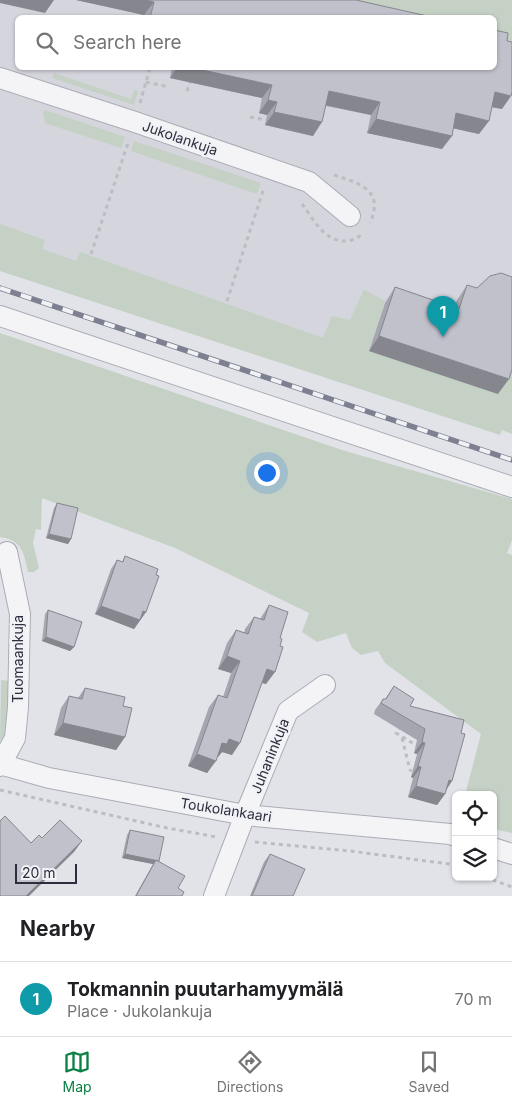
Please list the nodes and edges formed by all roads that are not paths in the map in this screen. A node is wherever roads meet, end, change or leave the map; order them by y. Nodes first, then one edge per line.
1 (0, 78) edge
2 (350, 216) dead end
3 (0, 316) edge
4 (512, 487) edge
5 (7, 552) dead end
6 (325, 685) dead end
7 (0, 765) edge
8 (245, 816) junction
9 (452, 835) edge
10 (497, 849) edge
11 (512, 854) edge
12 (214, 896) edge

1 - 2 street, Jukolankuja
3 - 4 street
5 - 7 street, Tuomaankuja
6 - 8 street, Juhaninkuja
7 - 8 street, Toukolankaari
8 - 9 street, Toukolankaari
8 - 12 street, Juhaninkuja
10 - 11 street

